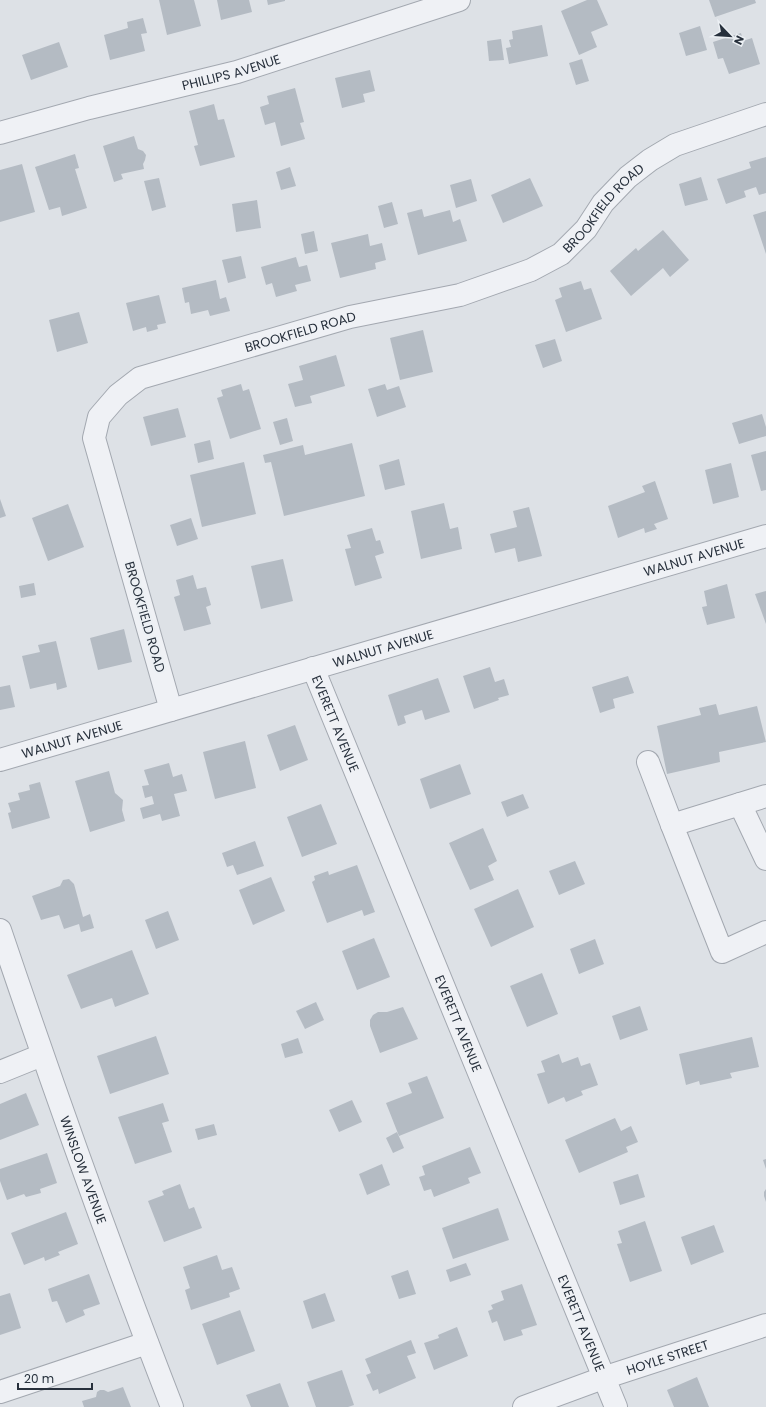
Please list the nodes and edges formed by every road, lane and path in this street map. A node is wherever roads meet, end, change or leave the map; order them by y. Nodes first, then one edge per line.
1 (459, 0) edge
2 (766, 114) edge
3 (0, 134) edge
4 (766, 536) edge
5 (313, 668) junction
6 (171, 710) junction
7 (0, 760) edge
8 (648, 762) dead end
9 (766, 796) edge
10 (740, 804) junction
11 (672, 825) junction
12 (766, 859) edge
13 (0, 930) edge
14 (766, 932) edge
15 (42, 1055) junction
16 (0, 1072) edge
17 (766, 1325) edge
18 (147, 1343) junction
19 (604, 1378) junction
20 (0, 1392) edge
21 (172, 1407) edge
22 (524, 1407) edge
23 (616, 1407) edge

1 - 3 street, PHILLIPS AVENUE
2 - 6 street, BROOKFIELD ROAD
4 - 5 street, WALNUT AVENUE
5 - 6 street, WALNUT AVENUE
5 - 19 street, EVERETT AVENUE
6 - 7 street, WALNUT AVENUE
8 - 11 street
9 - 10 street
10 - 11 street
10 - 12 street
11 - 14 street
13 - 15 street, WINSLOW AVENUE
15 - 16 street
15 - 18 street, WINSLOW AVENUE
17 - 19 street, HOYLE STREET
18 - 20 street
18 - 21 street, WINSLOW AVENUE
19 - 22 street, HOYLE STREET
19 - 23 street, EVERETT AVENUE

